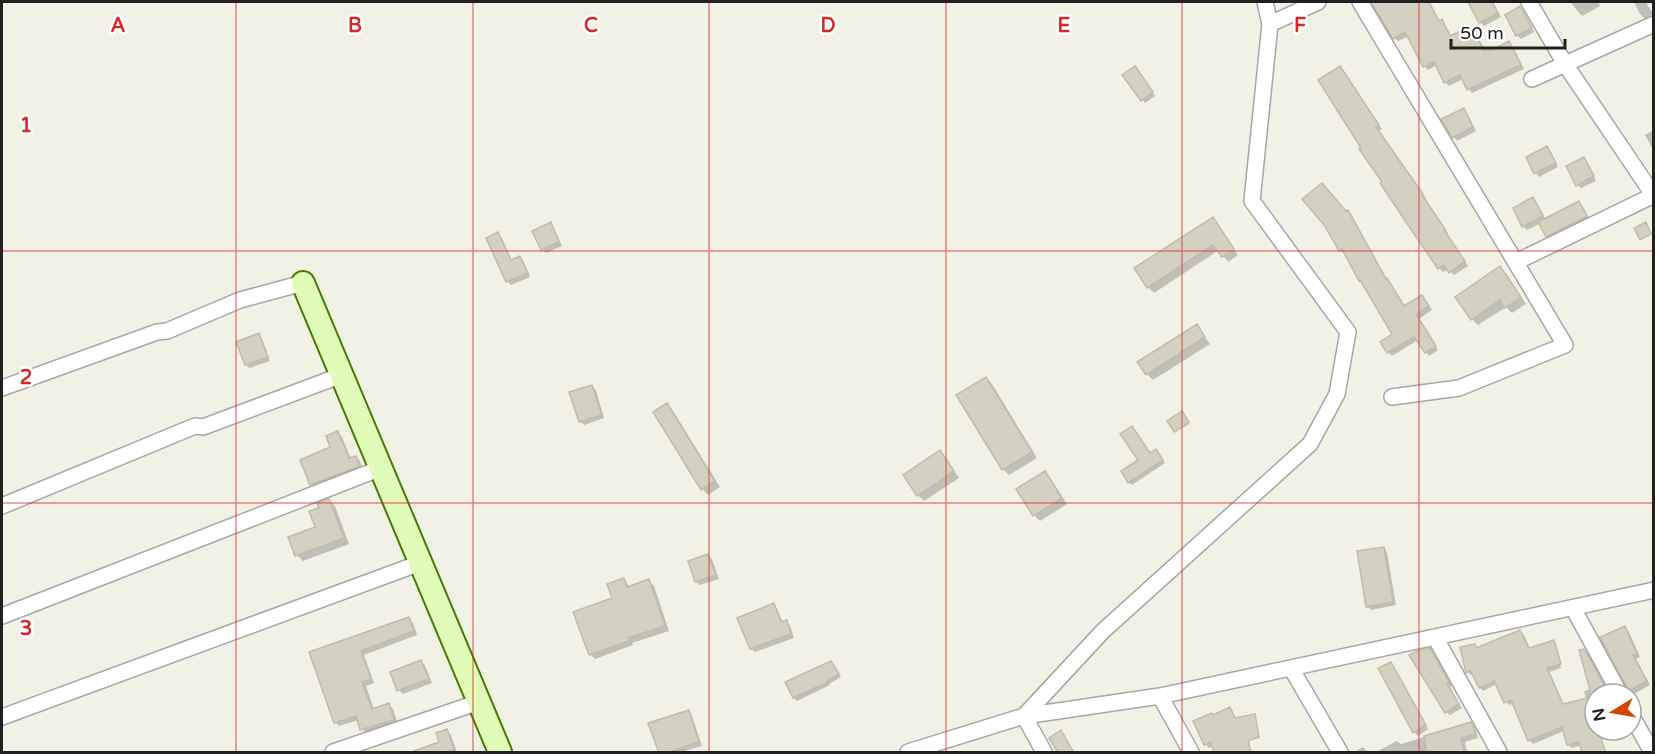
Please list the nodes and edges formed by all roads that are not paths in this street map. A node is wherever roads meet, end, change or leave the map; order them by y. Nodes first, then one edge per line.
1 (1265, 2) edge
2 (1318, 2) edge
3 (1360, 2) edge
4 (1529, 2) edge
5 (1270, 24) junction
6 (1653, 24) edge
7 (1565, 64) junction
8 (1533, 79) dead end
9 (1653, 196) edge
10 (1516, 262) junction
11 (303, 283) joint
12 (342, 375) junction
13 (2, 388) edge
14 (1392, 397) dead end
15 (381, 468) junction
16 (2, 506) edge
17 (420, 563) junction
18 (1653, 590) edge
19 (1573, 608) junction
20 (2, 616) edge
21 (1435, 637) junction
22 (1291, 668) junction
23 (1613, 682) edge
24 (1160, 696) junction
25 (479, 702) junction
26 (2, 717) edge
27 (1024, 717) junction
28 (1643, 737) edge
29 (333, 753) edge
30 (500, 753) edge
31 (908, 753) edge
32 (1044, 753) edge
33 (1191, 753) edge
34 (1340, 753) edge
35 (1498, 753) edge
36 (1652, 753) edge

1 - 5 street
2 - 5 street
3 - 10 street
4 - 7 street
5 - 27 street
6 - 7 street
7 - 8 street
7 - 9 street
9 - 10 street
10 - 14 street
11 - 12 street
11 - 13 street
12 - 15 street
12 - 16 street
15 - 17 street
15 - 20 street
17 - 25 street
17 - 26 street
18 - 19 street
19 - 21 street
19 - 23 street
21 - 22 street
21 - 35 street
22 - 24 street
22 - 34 street
24 - 27 street
24 - 33 street
25 - 29 street
25 - 30 street
27 - 31 street
27 - 32 street
28 - 36 street

